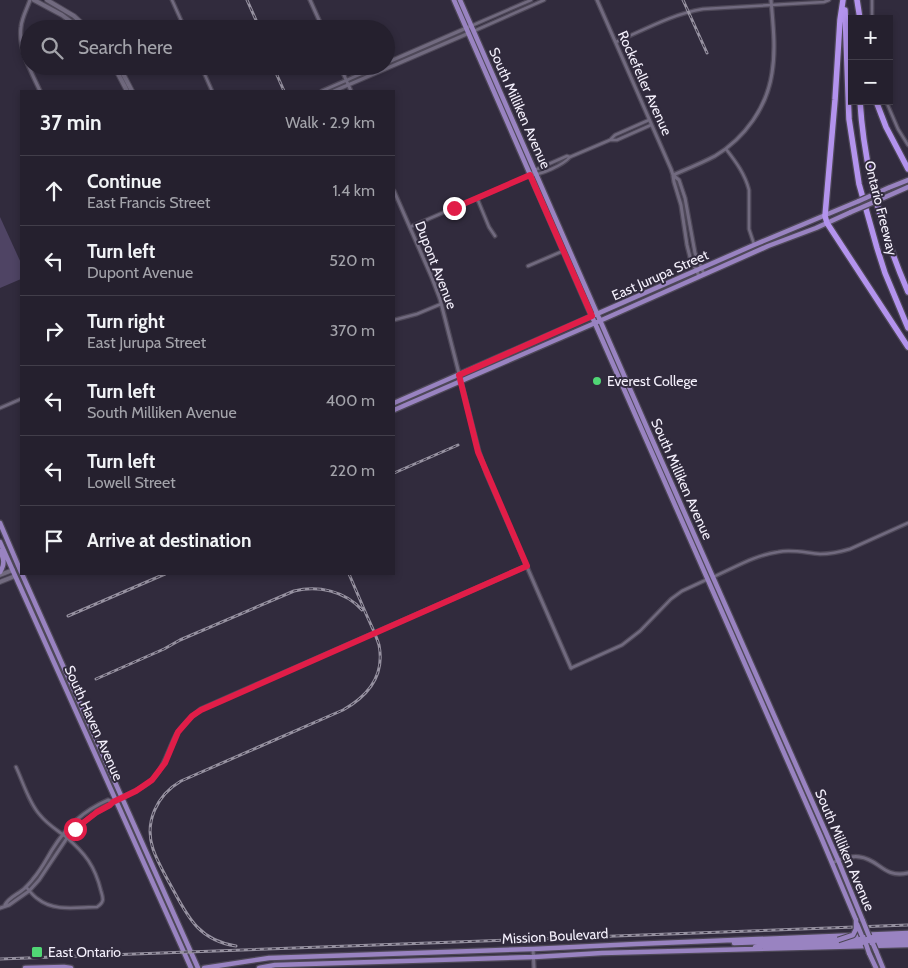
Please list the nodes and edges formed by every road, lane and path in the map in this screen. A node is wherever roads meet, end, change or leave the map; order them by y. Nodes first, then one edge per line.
1 (30, 0) edge
2 (34, 0) edge
3 (47, 0) edge
4 (172, 0) edge
5 (310, 0) edge
6 (454, 0) edge
7 (460, 0) edge
8 (531, 0) edge
9 (544, 0) edge
10 (597, 0) edge
11 (771, 0) edge
12 (829, 0) edge
13 (844, 0) edge
14 (856, 0) edge
15 (872, 0) edge
16 (772, 5) junction
17 (858, 15) edge
18 (872, 15) edge
19 (23, 20) edge
20 (69, 20) edge
21 (78, 20) edge
22 (180, 20) edge
23 (319, 20) edge
24 (470, 29) junction
25 (615, 42) junction
26 (395, 59) edge
27 (395, 63) edge
28 (33, 75) edge
29 (119, 75) edge
30 (124, 75) edge
31 (205, 75) edge
32 (344, 75) edge
33 (359, 75) edge
34 (370, 75) edge
35 (346, 81) junction
36 (348, 85) junction
37 (40, 90) edge
38 (126, 90) edge
39 (131, 90) edge
40 (212, 90) edge
41 (324, 90) edge
42 (336, 90) edge
43 (350, 90) edge
44 (860, 105) edge
45 (877, 105) edge
46 (888, 105) edge
47 (649, 120) junction
48 (652, 125) junction
49 (610, 140) junction
50 (908, 145) edge
51 (726, 149) junction
52 (908, 169) edge
53 (536, 173) junction
54 (530, 175) junction
55 (674, 175) junction
56 (908, 180) edge
57 (908, 187) edge
58 (395, 193) edge
59 (477, 198) junction
60 (825, 216) junction
61 (827, 223) junction
62 (410, 228) junction
63 (495, 236) dead end
64 (754, 245) junction
65 (564, 250) junction
66 (528, 266) dead end
67 (699, 270) junction
68 (701, 275) junction
69 (908, 292) edge
70 (441, 304) junction
71 (598, 314) junction
72 (592, 316) junction
73 (395, 320) edge
74 (600, 320) junction
75 (595, 323) junction
76 (908, 328) edge
77 (908, 347) edge
78 (459, 378) junction
79 (20, 399) edge
80 (395, 403) edge
81 (0, 408) edge
82 (395, 410) edge
83 (0, 523) edge
84 (908, 523) edge
85 (0, 542) edge
86 (0, 551) edge
87 (527, 566) junction
88 (20, 568) edge
89 (12, 570) junction
90 (20, 570) edge
91 (20, 571) edge
92 (0, 574) edge
93 (23, 575) edge
94 (15, 576) junction
95 (710, 578) junction
96 (0, 582) edge
97 (571, 668) joint
98 (780, 736) junction
99 (16, 767) dead end
100 (122, 798) junction
101 (114, 801) junction
102 (62, 835) junction
103 (67, 838) junction
104 (838, 860) junction
105 (832, 863) junction
106 (908, 873) edge
107 (27, 889) junction
108 (0, 908) edge
109 (856, 920) junction
110 (908, 935) edge
111 (872, 940) junction
112 (864, 941) junction
113 (908, 941) edge
114 (836, 942) junction
115 (622, 945) junction
116 (908, 945) edge
117 (533, 949) junction
118 (733, 950) junction
119 (534, 957) junction
120 (25, 968) edge
121 (71, 968) edge
122 (191, 968) edge
123 (198, 968) edge
124 (204, 968) edge
125 (259, 968) edge
126 (534, 968) edge
127 (876, 968) edge
128 (883, 968) edge

1 - 19 street
2 - 20 main road
3 - 21 main road
4 - 22 street
5 - 23 street
6 - 24 main road, South Milliken Avenue
7 - 24 main road, South Milliken Avenue
8 - 24 street
9 - 24 street
10 - 25 street, Rockefeller Avenue
11 - 16 street
12 - 16 street
13 - 60 highway
13 - 76 highway, Ontario Freeway
14 - 17 highway
15 - 18 street
16 - 25 street
16 - 51 street
24 - 26 street
24 - 27 street
24 - 53 main road, South Milliken Avenue
24 - 54 main road, South Milliken Avenue
25 - 47 street, Rockefeller Avenue
28 - 37 street
29 - 38 main road
30 - 39 main road
31 - 40 street
32 - 35 street
33 - 35 street
34 - 36 street
35 - 36 street
35 - 41 street
36 - 42 street
36 - 43 street
44 - 69 highway, Ontario Freeway
45 - 52 highway
46 - 50 street
47 - 48 street, Rockefeller Avenue
47 - 49 street
48 - 49 street
48 - 55 street, Rockefeller Avenue
49 - 53 street
51 - 55 street
51 - 64 street
53 - 54 street
53 - 71 main road, South Milliken Avenue
54 - 59 street
54 - 65 main road, South Milliken Avenue
55 - 67 street, Rockefeller Avenue
56 - 60 main road, East Jurupa Street, bridge
57 - 61 main road, East Jurupa Street, bridge
58 - 62 street, Dupont Avenue
59 - 62 street
59 - 63 street
60 - 61 highway
60 - 64 main road, East Jurupa Street
61 - 68 main road, East Jurupa Street
61 - 77 highway
62 - 70 street, Dupont Avenue
64 - 67 main road, East Jurupa Street
65 - 66 street
65 - 72 main road, South Milliken Avenue
67 - 68 street, Rockefeller Avenue
67 - 71 main road, East Jurupa Street
68 - 74 main road, East Jurupa Street
70 - 73 street
70 - 78 street, Dupont Avenue
71 - 72 main road, East Jurupa Street
71 - 74 main road, South Milliken Avenue
72 - 75 main road, South Milliken Avenue
72 - 78 main road, East Jurupa Street
74 - 75 main road, East Jurupa Street
74 - 95 main road, South Milliken Avenue
75 - 78 main road, East Jurupa Street
75 - 95 main road, South Milliken Avenue
78 - 80 main road, East Jurupa Street
78 - 82 main road, East Jurupa Street
78 - 87 street, Dupont Avenue
79 - 81 street
83 - 88 main road, South Haven Avenue
84 - 95 street
85 - 89 main road, South Haven Avenue
86 - 92 main road
87 - 97 street, Dupont Avenue
87 - 100 street
89 - 90 main road
89 - 92 main road
89 - 94 main road, South Haven Avenue
91 - 94 main road
93 - 100 main road, South Haven Avenue
94 - 96 main road
94 - 101 main road, South Haven Avenue
95 - 97 street
95 - 98 main road, South Milliken Avenue
98 - 104 main road, South Milliken Avenue
98 - 105 main road, South Milliken Avenue
99 - 102 street
100 - 101 street
100 - 123 main road, South Haven Avenue
101 - 102 street
101 - 103 street
101 - 122 main road, South Haven Avenue
102 - 103 street
102 - 107 street
103 - 107 street
103 - 107 street
104 - 105 street
104 - 106 street
104 - 111 main road, South Milliken Avenue, bridge
105 - 109 main road, South Milliken Avenue
107 - 108 street
109 - 112 main road, South Milliken Avenue, bridge
109 - 114 main road, bridge
110 - 111 main road
110 - 115 main road, Mission Boulevard
111 - 112 main road, bridge
111 - 113 main road
111 - 128 main road, South Milliken Avenue, bridge
112 - 114 main road, bridge
112 - 127 main road, South Milliken Avenue, bridge
114 - 115 main road
114 - 118 main road
115 - 117 main road, Mission Boulevard
116 - 118 main road, Mission Boulevard
117 - 119 street
117 - 124 main road, Mission Boulevard
118 - 119 main road, Mission Boulevard
119 - 125 main road, Mission Boulevard
119 - 126 street
120 - 121 main road

